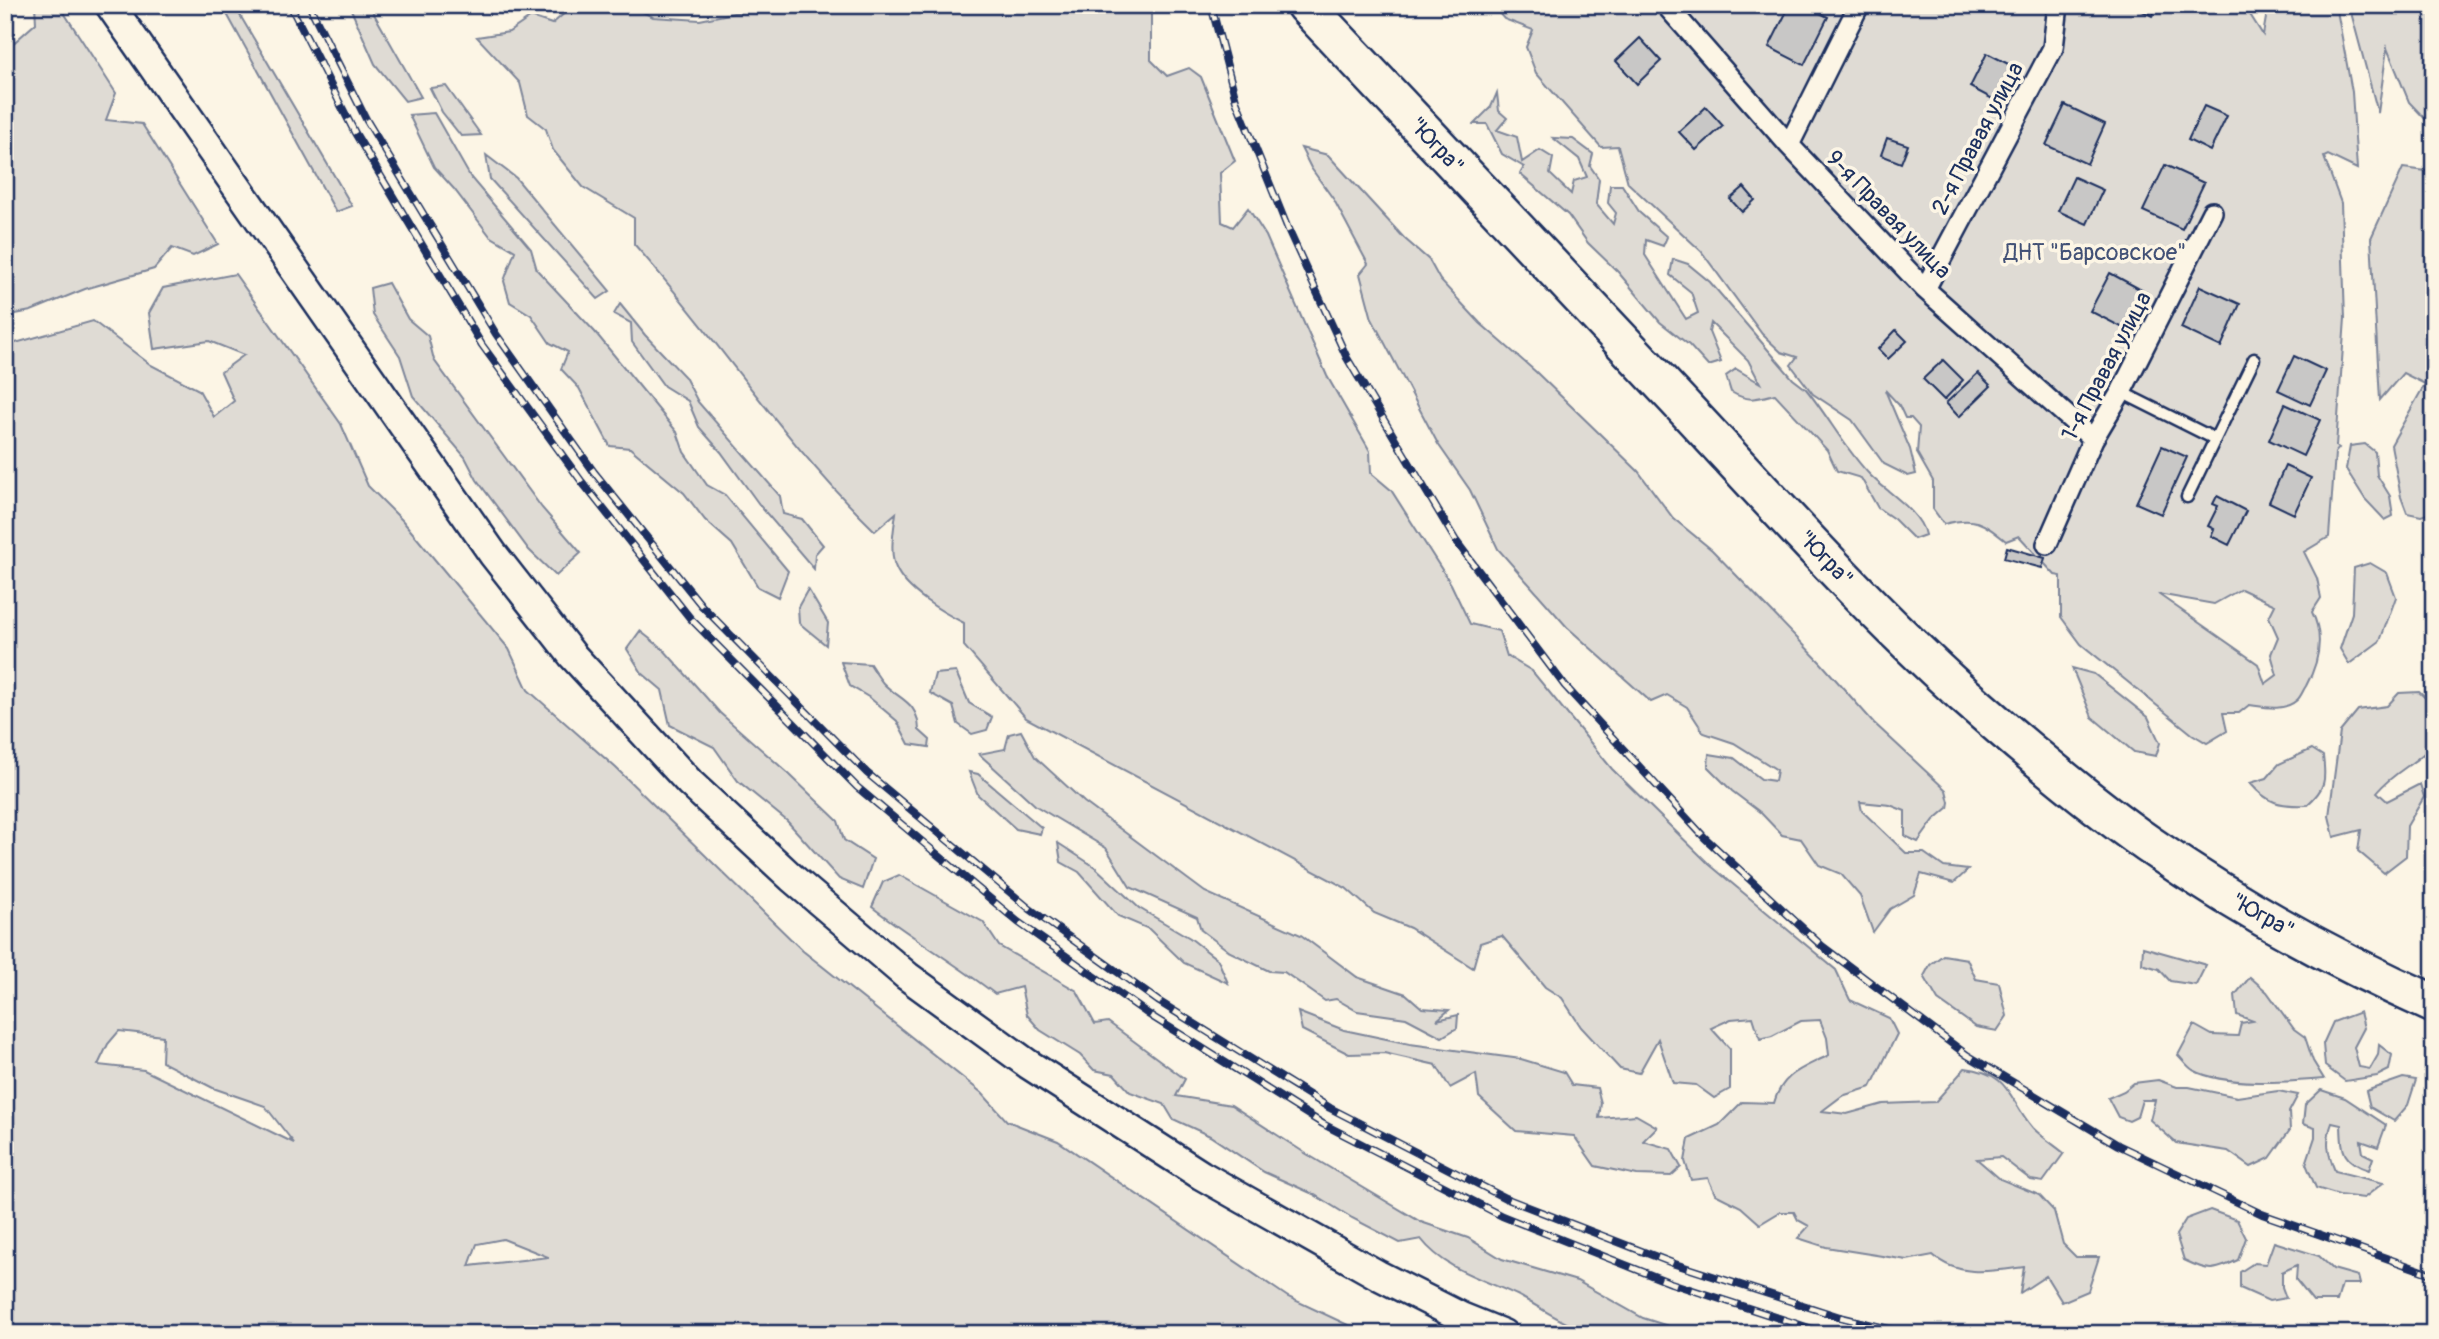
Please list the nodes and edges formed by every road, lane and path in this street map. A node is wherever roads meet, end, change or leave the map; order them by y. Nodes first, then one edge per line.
1 (110, 5) edge
2 (1305, 5) edge
3 (1666, 5) edge
4 (1859, 5) edge
5 (2058, 5) edge
6 (1789, 145) junction
7 (2212, 212) dead end
8 (1925, 289) junction
9 (2254, 359) dead end
10 (2122, 392) junction
11 (2094, 439) junction
12 (2216, 439) junction
13 (2187, 497) dead end
14 (2047, 544) dead end
15 (2434, 1004) edge
16 (1503, 1334) edge

1 - 16 main road
2 - 15 highway, "Югра"
3 - 6 street, 9-я Правая улица
4 - 6 street
5 - 8 street, 2-я Правая улица
6 - 8 street, 9-я Правая улица
7 - 10 street, 1-я Правая улица
8 - 11 street, 9-я Правая улица
9 - 12 lane
10 - 11 street, 1-я Правая улица
10 - 12 lane
11 - 14 street, 1-я Правая улица
12 - 13 lane

